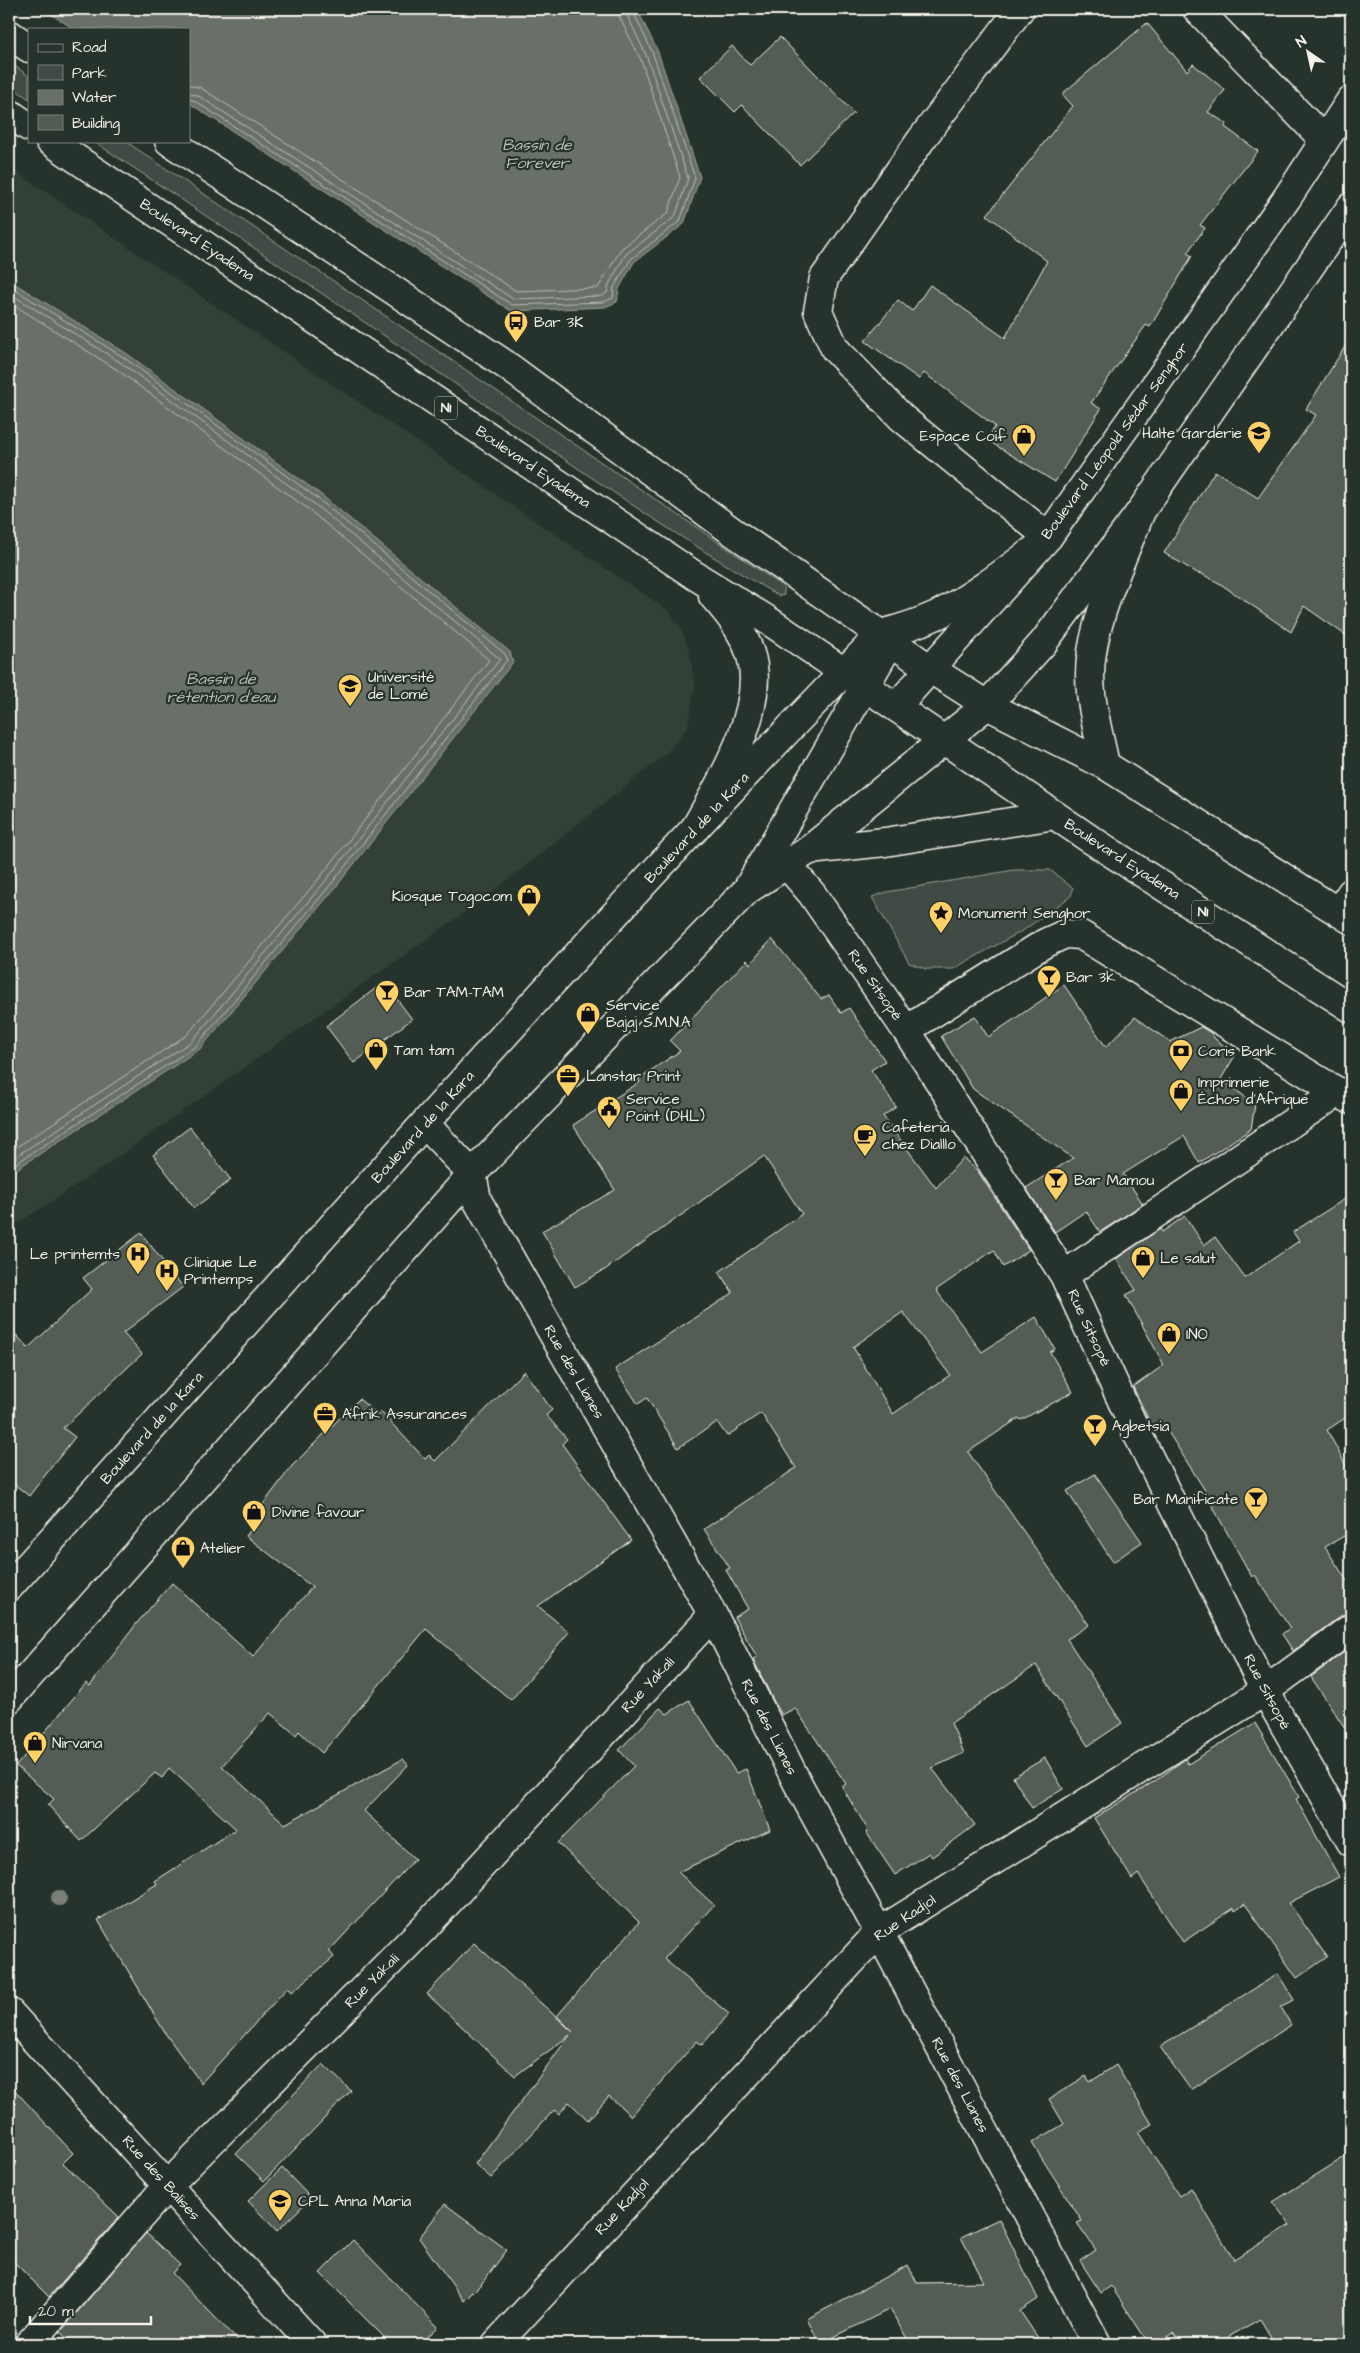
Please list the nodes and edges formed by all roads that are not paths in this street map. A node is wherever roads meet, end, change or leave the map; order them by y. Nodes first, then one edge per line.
1 (1020, 9) edge
2 (1197, 9) edge
3 (9, 34) edge
4 (28, 47) edge
5 (1351, 100) edge
6 (9, 113) edge
7 (28, 126) edge
8 (1324, 140) junction
9 (51, 142) edge
10 (171, 142) edge
11 (1351, 208) edge
12 (1141, 511) junction
13 (1043, 542) junction
14 (694, 575) junction
15 (886, 638) junction
16 (929, 668) junction
17 (854, 680) junction
18 (987, 705) junction
19 (896, 707) junction
20 (945, 739) junction
21 (1105, 765) junction
22 (1056, 815) junction
23 (694, 830) junction
24 (789, 854) junction
25 (1347, 908) edge
26 (1351, 1008) edge
27 (906, 1030) junction
28 (1345, 1096) edge
29 (425, 1124) junction
30 (472, 1174) junction
31 (1064, 1275) junction
32 (9, 1587) edge
33 (712, 1615) junction
34 (1351, 1628) edge
35 (1265, 1691) junction
36 (9, 1699) edge
37 (1351, 1842) edge
38 (879, 1932) junction
39 (9, 2012) edge
40 (168, 2185) junction
41 (29, 2344) edge
42 (312, 2344) edge
43 (496, 2344) edge
44 (1097, 2344) edge

1 - 13 main road
2 - 8 main road
3 - 4 main road
5 - 8 main road, Boulevard Léopold Sédar Senghor
6 - 7 main road
8 - 13 main road, Boulevard Léopold Sédar Senghor
9 - 14 main road, Boulevard Eyadema / N1
10 - 15 main road
11 - 12 main road
12 - 18 main road
12 - 21 main road
13 - 15 main road
13 - 16 main road, Boulevard Léopold Sédar Senghor
14 - 17 main road, Boulevard Eyadema / N1
14 - 23 main road
15 - 16 main road
15 - 17 main road
16 - 18 main road
16 - 19 main road
17 - 19 main road, Boulevard Eyadema / N1
17 - 23 main road, Boulevard de la Kara
17 - 24 main road
18 - 20 main road
18 - 21 main road
19 - 20 main road, Boulevard Eyadema / N1
20 - 22 main road, Boulevard Eyadema / N1
20 - 24 main road
21 - 25 main road
22 - 24 main road
22 - 26 main road, Boulevard Eyadema / N1
23 - 29 main road, Boulevard de la Kara
24 - 27 main road, Rue Sitsopé
24 - 30 main road
27 - 28 main road
27 - 31 main road, Rue Sitsopé
28 - 31 main road
29 - 30 main road
29 - 32 main road, Boulevard de la Kara
30 - 33 main road, Rue des Lianes
30 - 36 main road
31 - 35 main road, Rue Sitsopé
33 - 38 main road, Rue des Lianes
33 - 40 main road, Rue Yakali
34 - 35 main road, Rue Kadjol
35 - 37 main road, Rue Sitsopé
35 - 38 main road, Rue Kadjol
38 - 43 main road, Rue Kadjol
38 - 44 main road, Rue des Lianes
39 - 40 main road, Rue des Balises
40 - 41 main road, Rue Yakali
40 - 42 main road, Rue des Balises

